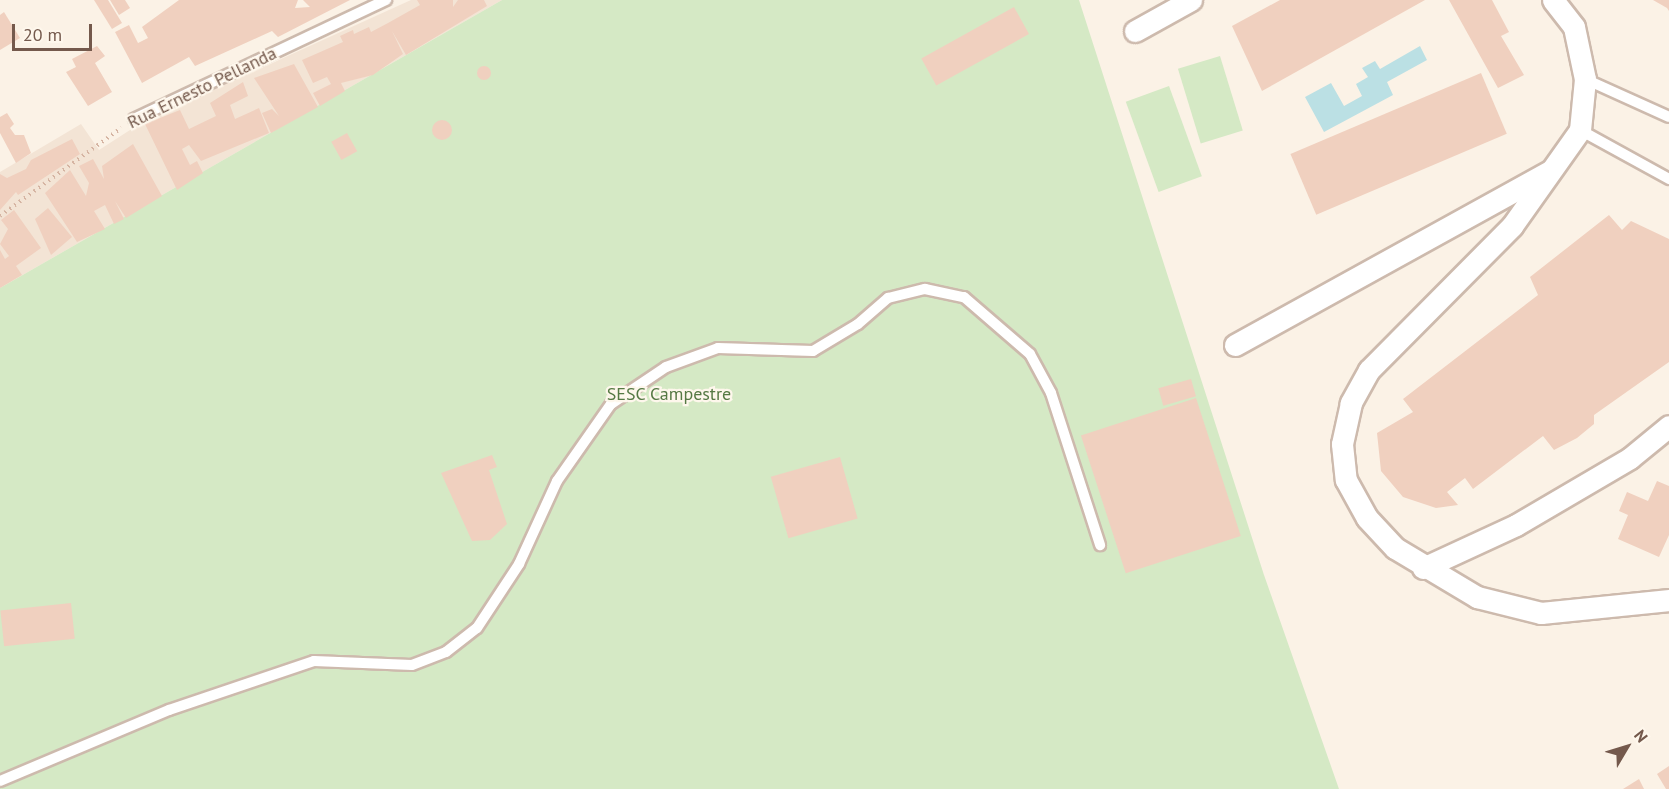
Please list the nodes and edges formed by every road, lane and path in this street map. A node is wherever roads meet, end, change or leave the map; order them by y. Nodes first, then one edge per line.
1 (386, 0) edge
2 (1191, 0) edge
3 (1553, 0) edge
4 (1135, 31) dead end
5 (1585, 79) junction
6 (1669, 117) edge
7 (134, 119) joint
8 (1580, 130) junction
9 (1560, 165) junction
10 (1669, 179) edge
11 (0, 216) edge
12 (1235, 345) dead end
13 (1669, 426) edge
14 (1100, 545) dead end
15 (1424, 568) junction
16 (1669, 600) edge
17 (0, 781) edge

1 - 7 lane, Rua Ernesto Pellanda
2 - 4 street
3 - 5 street
5 - 6 lane
5 - 8 street
7 - 11 path, Rua Ernesto Pellanda
8 - 9 street
8 - 10 lane
9 - 12 street
9 - 15 street
13 - 15 street
14 - 17 lane
15 - 16 street

